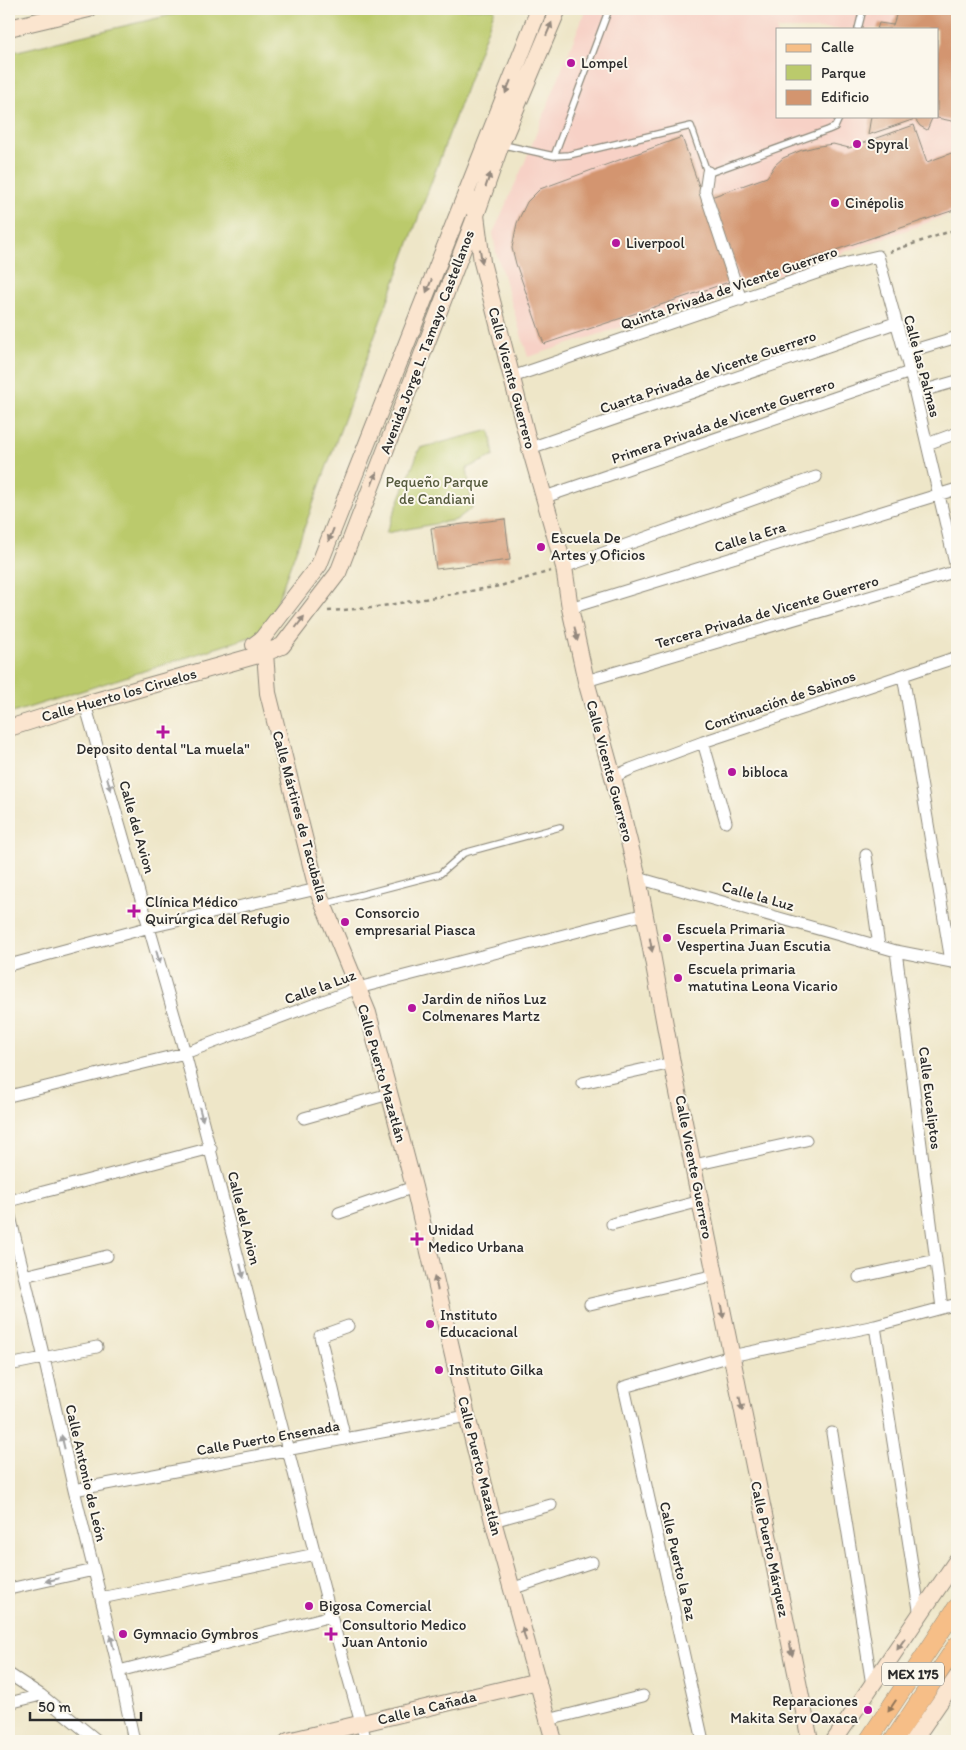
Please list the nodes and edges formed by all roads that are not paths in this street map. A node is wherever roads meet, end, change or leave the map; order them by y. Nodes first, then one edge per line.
1 (89, 9) edge
2 (539, 9) edge
3 (558, 9) edge
4 (609, 9) edge
5 (863, 9) edge
6 (9, 28) edge
7 (858, 28) edge
8 (839, 118) edge
9 (494, 143) junction
10 (554, 156) junction
11 (708, 172) junction
12 (466, 192) junction
13 (476, 215) junction
14 (878, 256) joint
15 (741, 300) junction
16 (896, 323) junction
17 (957, 337) edge
18 (904, 353) junction
19 (910, 372) junction
20 (512, 377) junction
21 (957, 381) edge
22 (915, 393) junction
23 (380, 410) junction
24 (398, 416) junction
25 (957, 433) edge
26 (927, 444) junction
27 (530, 448) junction
28 (816, 476) dead end
29 (957, 489) edge
30 (940, 495) junction
31 (545, 497) junction
32 (564, 567) junction
33 (957, 571) edge
34 (570, 608) junction
35 (263, 646) junction
36 (957, 656) edge
37 (903, 675) junction
38 (586, 681) junction
39 (86, 704) junction
40 (9, 728) edge
41 (703, 742) junction
42 (613, 777) junction
43 (726, 822) dead end
44 (560, 827) dead end
45 (866, 855) dead end
46 (638, 878) junction
47 (317, 889) junction
48 (323, 905) junction
49 (645, 914) junction
50 (150, 927) junction
51 (878, 946) junction
52 (896, 951) junction
53 (954, 962) edge
54 (9, 964) edge
55 (358, 988) junction
56 (185, 1053) junction
57 (672, 1063) junction
58 (582, 1084) dead end
59 (389, 1094) junction
60 (9, 1096) edge
61 (304, 1118) dead end
62 (806, 1140) dead end
63 (211, 1148) junction
64 (694, 1165) junction
65 (414, 1187) junction
66 (9, 1200) edge
67 (701, 1201) junction
68 (339, 1213) dead end
69 (10, 1219) edge
70 (612, 1224) dead end
71 (108, 1256) dead end
72 (936, 1260) junction
73 (715, 1275) junction
74 (24, 1276) junction
75 (859, 1277) dead end
76 (590, 1304) dead end
77 (957, 1304) edge
78 (942, 1308) junction
79 (348, 1326) dead end
80 (875, 1326) junction
81 (98, 1347) dead end
82 (731, 1356) junction
83 (44, 1358) junction
84 (9, 1365) edge
85 (467, 1416) junction
86 (832, 1433) dead end
87 (345, 1439) junction
88 (287, 1448) junction
89 (74, 1490) junction
90 (551, 1505) dead end
91 (493, 1520) junction
92 (316, 1554) junction
93 (957, 1560) edge
94 (592, 1562) dead end
95 (94, 1570) junction
96 (511, 1589) junction
97 (9, 1590) edge
98 (101, 1598) junction
99 (957, 1607) edge
100 (331, 1616) junction
101 (920, 1616) junction
102 (957, 1645) edge
103 (119, 1671) junction
104 (9, 1674) edge
105 (957, 1677) edge
106 (538, 1681) junction
107 (872, 1685) junction
108 (41, 1695) junction
109 (643, 1696) dead end
110 (9, 1703) edge
111 (548, 1720) junction
112 (361, 1724) junction
113 (98, 1741) edge
114 (134, 1741) edge
115 (288, 1741) edge
116 (366, 1741) edge
117 (554, 1741) edge
118 (703, 1741) edge
119 (810, 1741) edge
120 (834, 1741) edge
121 (868, 1741) edge
122 (893, 1741) edge
123 (913, 1741) edge

1 - 6 street
2 -> 9 street, Avenida Jorge L. Tamayo Castellanos
9 -> 3 street, Avenida Jorge L. Tamayo Castellanos
4 - 10 lane
5 - 7 lane
8 - 11 lane
9 - 10 lane
9 - 12 street, Avenida Jorge L. Tamayo Castellanos
13 -> 9 street, Avenida Jorge L. Tamayo Castellanos
10 - 11 lane
11 - 15 street
12 - 13 street, Calle Vicente Guerrero
12 -> 23 street, Avenida Jorge L. Tamayo Castellanos
13 -> 20 street, Calle Vicente Guerrero
13 - 24 street, Avenida Jorge L. Tamayo Castellanos
14 - 15 street, Quinta Privada de Vicente Guerrero
14 - 16 street, Calle las Palmas
15 - 20 street, Quinta Privada de Vicente Guerrero
16 - 18 street, Calle las Palmas
16 - 27 street, Cuarta Privada de Vicente Guerrero
17 - 18 street
18 - 19 street, Calle las Palmas
19 - 22 street, Calle las Palmas
19 - 31 street, Primera Privada de Vicente Guerrero
20 - 27 street, Calle Vicente Guerrero
21 - 22 street
22 - 26 street, Calle las Palmas
23 - 24 street
23 -> 35 street, Avenida Jorge L. Tamayo Castellanos
35 -> 24 street, Avenida Jorge L. Tamayo Castellanos
25 - 26 street
26 - 30 street, Calle las Palmas
27 - 31 street, Calle Vicente Guerrero
28 - 32 street
29 - 30 street, Calle la Era
30 - 33 street, Calle las Palmas
30 - 34 street, Calle la Era
31 - 32 street, Calle Vicente Guerrero
32 - 34 street, Calle Vicente Guerrero
33 - 38 street, Tercera Privada de Vicente Guerrero
34 -> 38 street, Calle Vicente Guerrero
35 - 39 street, Calle Huerto los Ciruelos
35 - 47 street, Calle Mártires de Tacuballa
36 - 37 street, Continuación de Sabinos
37 - 41 street, Continuación de Sabinos
37 - 53 street
38 - 42 street, Calle Vicente Guerrero
39 - 40 street, Calle Huerto los Ciruelos
39 -> 50 street, Calle del Avion
41 - 42 street, Continuación de Sabinos
41 - 43 street
42 - 46 street, Calle Vicente Guerrero
44 - 48 lane
45 - 51 street
46 - 49 street, Calle Vicente Guerrero
46 - 51 street, Calle la Luz
47 - 48 street, Calle Mártires de Tacuballa
47 - 50 street
48 - 55 street, Calle Mártires de Tacuballa
49 - 55 street, Calle la Luz
49 -> 57 street, Calle Vicente Guerrero
50 - 54 street
50 -> 56 street, Calle del Avion
51 - 52 street, Calle la Luz
52 - 53 street, Calle la Luz
52 - 72 street, Calle Eucaliptos
55 - 56 street, Calle la Luz
55 - 59 street, Calle Puerto Mazatlán
56 - 60 street, Calle la Luz
56 -> 63 street, Calle del Avion
57 - 58 street
57 - 64 street, Calle Vicente Guerrero
59 - 61 street
59 - 65 street, Calle Puerto Mazatlán
62 - 64 street
63 - 66 street
63 -> 88 street, Calle del Avion
64 - 67 street, Calle Vicente Guerrero
65 - 68 street
85 -> 65 street, Calle Puerto Mazatlán
67 - 70 street
67 - 73 street, Calle Vicente Guerrero
69 - 74 street, Calle Antonio de León
71 - 74 street
72 - 75 street
72 - 78 street, Calle Eucaliptos
73 - 76 street
73 -> 82 street, Calle Vicente Guerrero
74 - 83 street, Calle Antonio de León
77 - 78 street
78 - 80 street
79 - 87 street
80 - 82 street
80 - 101 street
81 - 83 street
82 - 118 street, Calle Puerto la Paz
82 -> 119 street, Calle Puerto Márquez
83 - 84 street
89 -> 83 street, Calle Antonio de León
85 - 87 street, Calle Puerto Ensenada
85 - 91 street, Calle Puerto Mazatlán
86 - 107 street
87 - 88 street, Calle Puerto Ensenada
88 - 89 street, Calle Puerto Ensenada
88 - 92 street, Calle del Avion
89 - 95 street, Calle Antonio de León
90 - 91 street
91 - 96 street, Calle Puerto Mazatlán
92 - 98 street
92 - 100 street, Calle del Avion
93 - 101 street
94 - 96 street
95 -> 97 street
95 - 98 street, Calle Antonio de León
106 -> 96 street, Calle Puerto Mazatlán
103 -> 98 street, Calle Antonio de León
99 -> 121 main road, MEX 175
100 - 103 street
100 - 112 street, Calle del Avion
101 -> 107 street
102 - 122 main road, MEX 175
103 - 114 street, Calle Antonio de León
104 - 108 street
105 - 123 street
106 - 111 street, Calle Puerto Mazatlán
106 - 112 street, Calle la Cañada
107 - 120 street
108 - 110 street
108 - 113 street
109 - 111 street
111 - 117 street, Calle Puerto Mazatlán
112 - 115 street, Calle la Cañada
112 - 116 street, Calle del Avion

